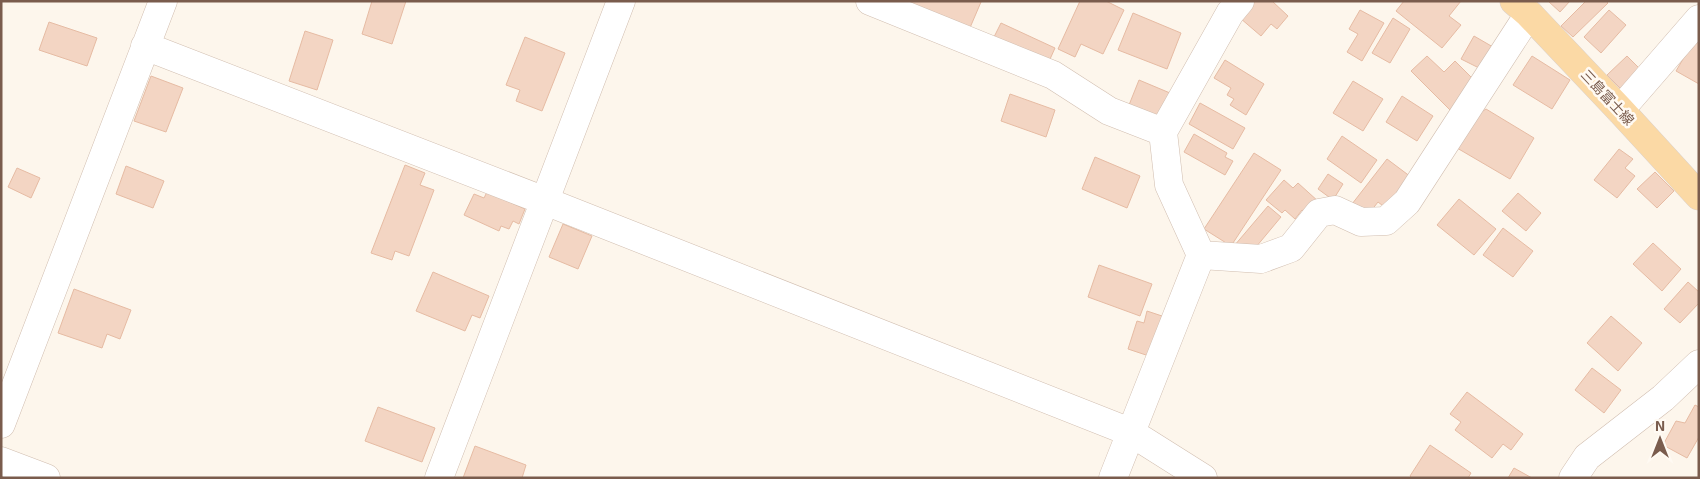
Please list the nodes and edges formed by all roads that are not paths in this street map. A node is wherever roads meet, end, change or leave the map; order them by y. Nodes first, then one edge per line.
1 (163, 1) edge
2 (621, 1) edge
3 (870, 1) edge
4 (1240, 1) edge
5 (1521, 8) edge
6 (1699, 19) edge
7 (145, 46) junction
8 (1620, 110) junction
9 (1163, 132) junction
10 (1699, 196) edge
11 (545, 201) junction
12 (1201, 254) junction
13 (1699, 364) edge
14 (1, 424) edge
15 (1130, 432) junction
16 (1, 460) edge
17 (46, 478) edge
18 (439, 478) edge
19 (1112, 478) edge
20 (1203, 478) edge
21 (1574, 478) edge

1 - 7 street
2 - 11 street
3 - 9 street
4 - 9 street
5 - 8 main road, 三島富士線
5 - 12 street
6 - 8 street
7 - 11 street
7 - 14 street
8 - 10 main road, 三島富士線
9 - 12 street
11 - 15 street
11 - 18 street
12 - 15 street
13 - 21 street
15 - 19 street
15 - 20 street
16 - 17 street

